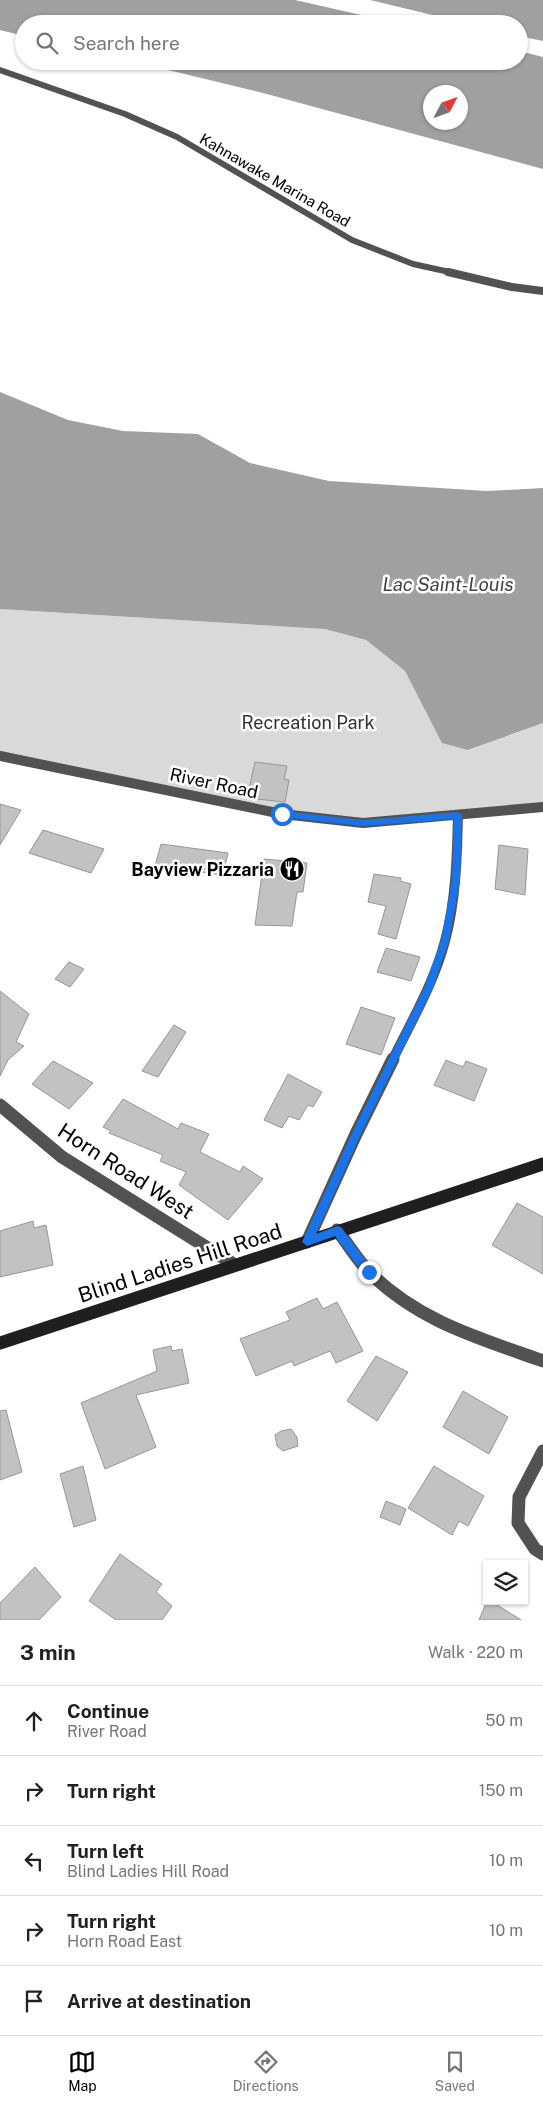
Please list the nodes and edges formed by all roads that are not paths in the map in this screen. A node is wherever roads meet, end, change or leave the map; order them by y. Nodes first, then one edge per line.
1 (0, 70) edge
2 (543, 291) edge
3 (0, 756) edge
4 (543, 807) edge
5 (458, 815) junction
6 (0, 1105) edge
7 (543, 1164) edge
8 (337, 1230) junction
9 (307, 1242) junction
10 (235, 1265) junction
11 (0, 1343) edge
12 (543, 1361) edge
13 (543, 1451) edge
14 (543, 1554) edge

1 - 2 street, Kahnawake Marina Road
3 - 5 street, River Road
4 - 5 street, River Road
5 - 9 street
6 - 10 street, Horn Road West
7 - 8 street, Blind Ladies Hill Road
8 - 9 street, Blind Ladies Hill Road
8 - 12 street
9 - 10 street, Blind Ladies Hill Road
10 - 11 street, Blind Ladies Hill Road
13 - 14 street

